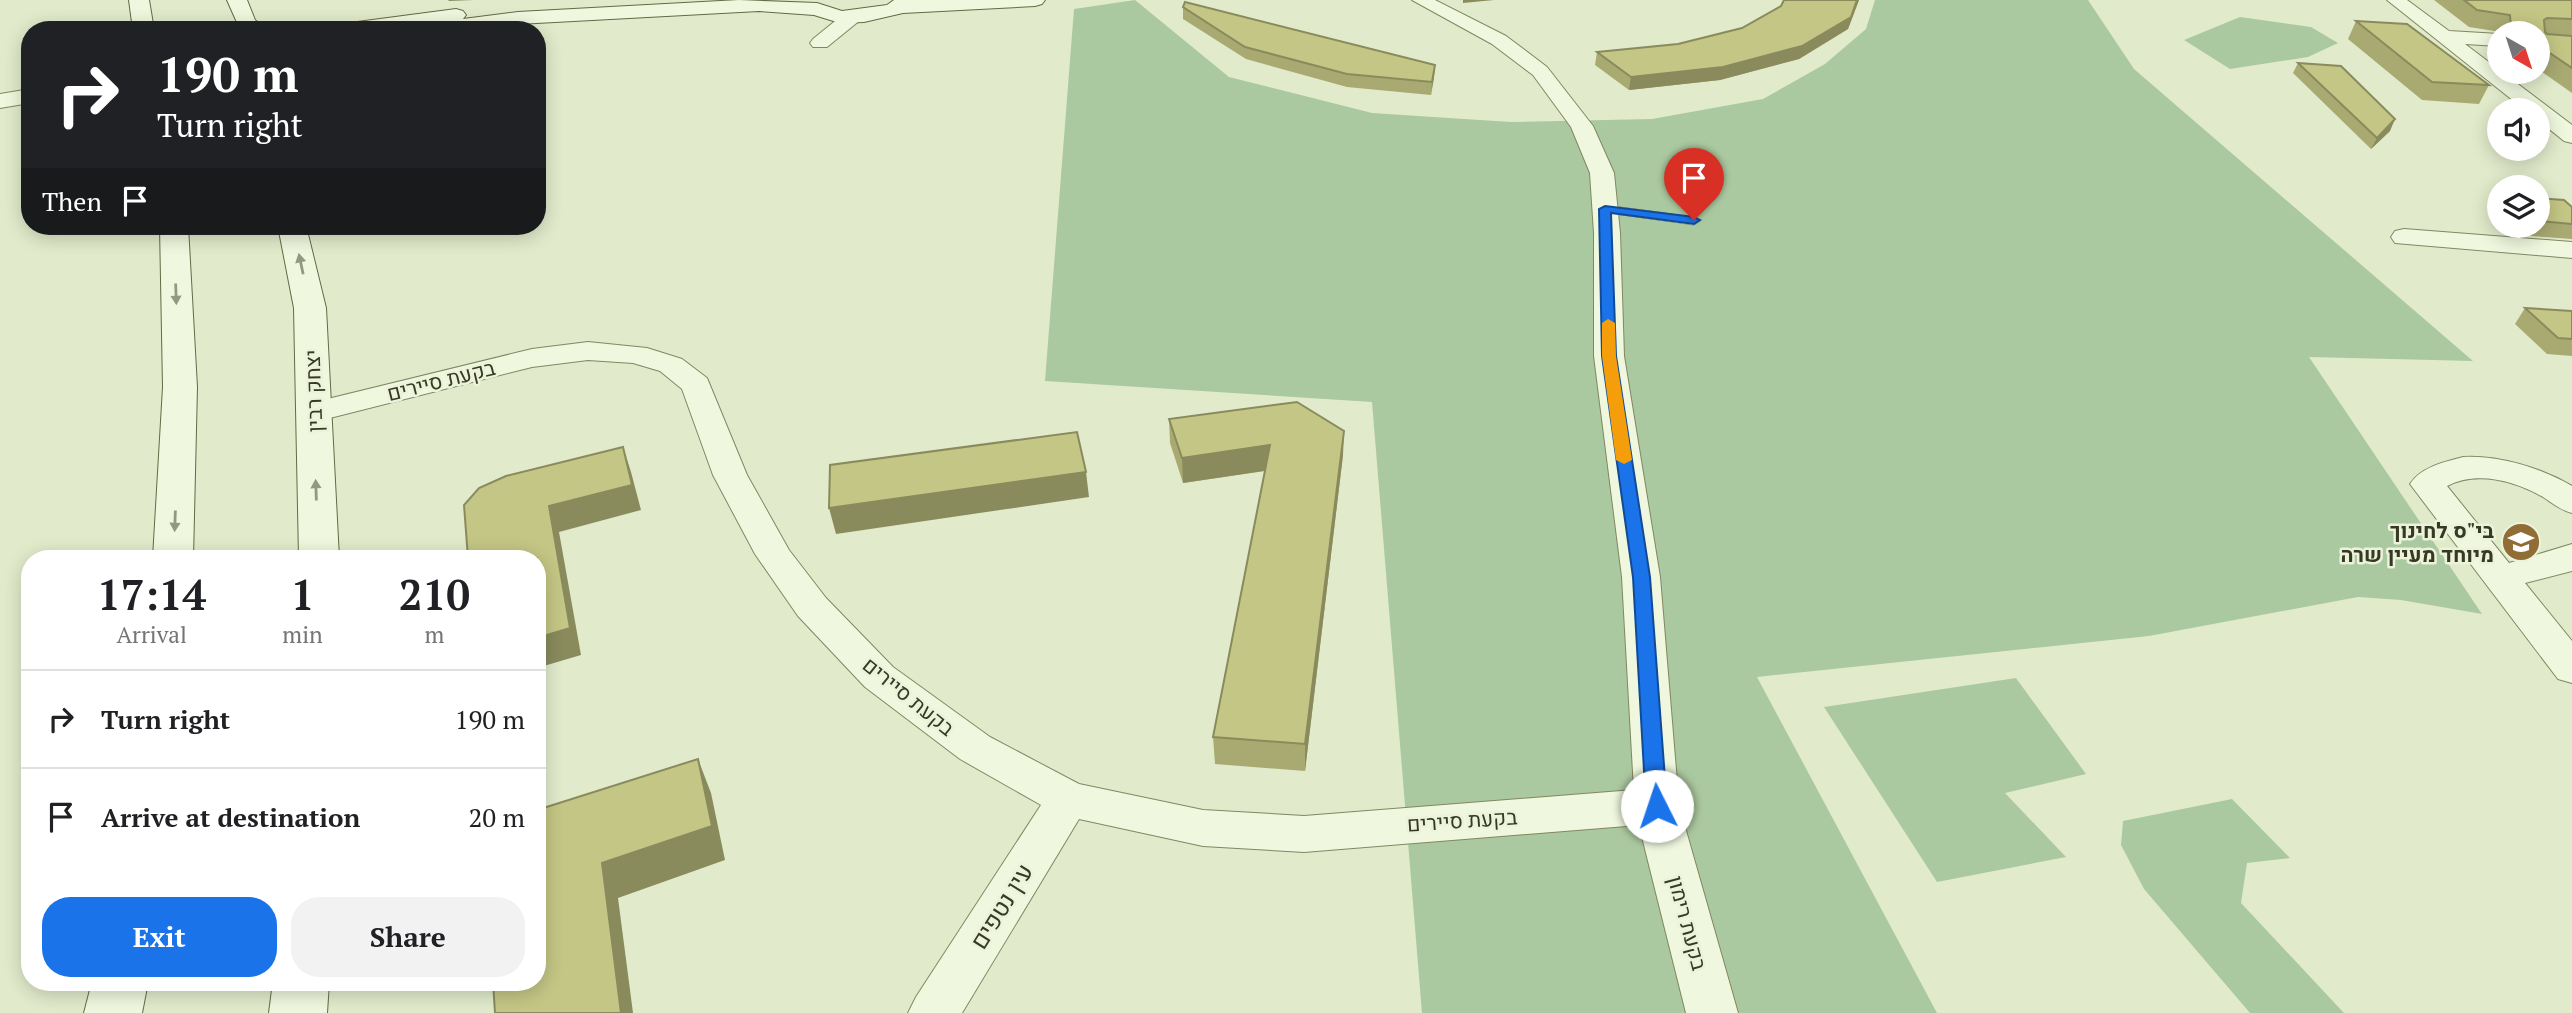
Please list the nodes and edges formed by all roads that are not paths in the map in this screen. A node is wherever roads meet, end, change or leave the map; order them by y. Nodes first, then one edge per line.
1 (139, 0) edge
2 (237, 0) edge
3 (633, 0) edge
4 (1035, 0) edge
5 (1421, 0) edge
6 (2396, 0) edge
7 (903, 3) edge
8 (819, 5) edge
9 (852, 17) junction
10 (142, 21) edge
11 (245, 21) edge
12 (410, 21) edge
13 (496, 21) edge
14 (2444, 37) junction
15 (2487, 39) edge
16 (820, 43) dead end
17 (21, 80) edge
18 (0, 83) edge
19 (21, 98) edge
20 (0, 101) edge
21 (2572, 136) edge
22 (1605, 209) junction
23 (1694, 220) dead end
24 (174, 235) edge
25 (294, 235) edge
26 (2404, 237) dead end
27 (2572, 250) edge
28 (314, 412) junction
29 (2572, 503) edge
30 (173, 550) edge
31 (319, 550) edge
32 (2572, 556) edge
33 (2501, 578) junction
34 (2572, 668) edge
35 (1068, 799) junction
36 (1657, 806) junction
37 (118, 991) edge
38 (300, 991) edge
39 (113, 1013) edge
40 (298, 1013) edge
41 (934, 1013) edge
42 (1712, 1013) edge

1 - 10 main road
2 - 11 main road
3 - 12 main road
4 - 7 main road
5 - 22 street, בקעת רימון
6 - 14 street
7 - 9 main road
8 - 9 main road
8 - 13 main road
9 - 16 street
14 - 15 street
14 - 21 street
17 - 18 main road
19 - 20 main road
22 - 23 lane
22 - 36 street, בקעת רימון
24 -> 30 main road
28 -> 25 main road, יצחק רבין
26 - 27 street
31 -> 28 main road, יצחק רבין
28 - 35 street, בקעת סיירים
29 - 33 street
32 - 33 street
33 - 34 street
35 - 36 street, בקעת סיירים
35 - 41 street, עין נטפים
36 - 42 street, בקעת רימון
37 - 39 main road
38 - 40 main road

